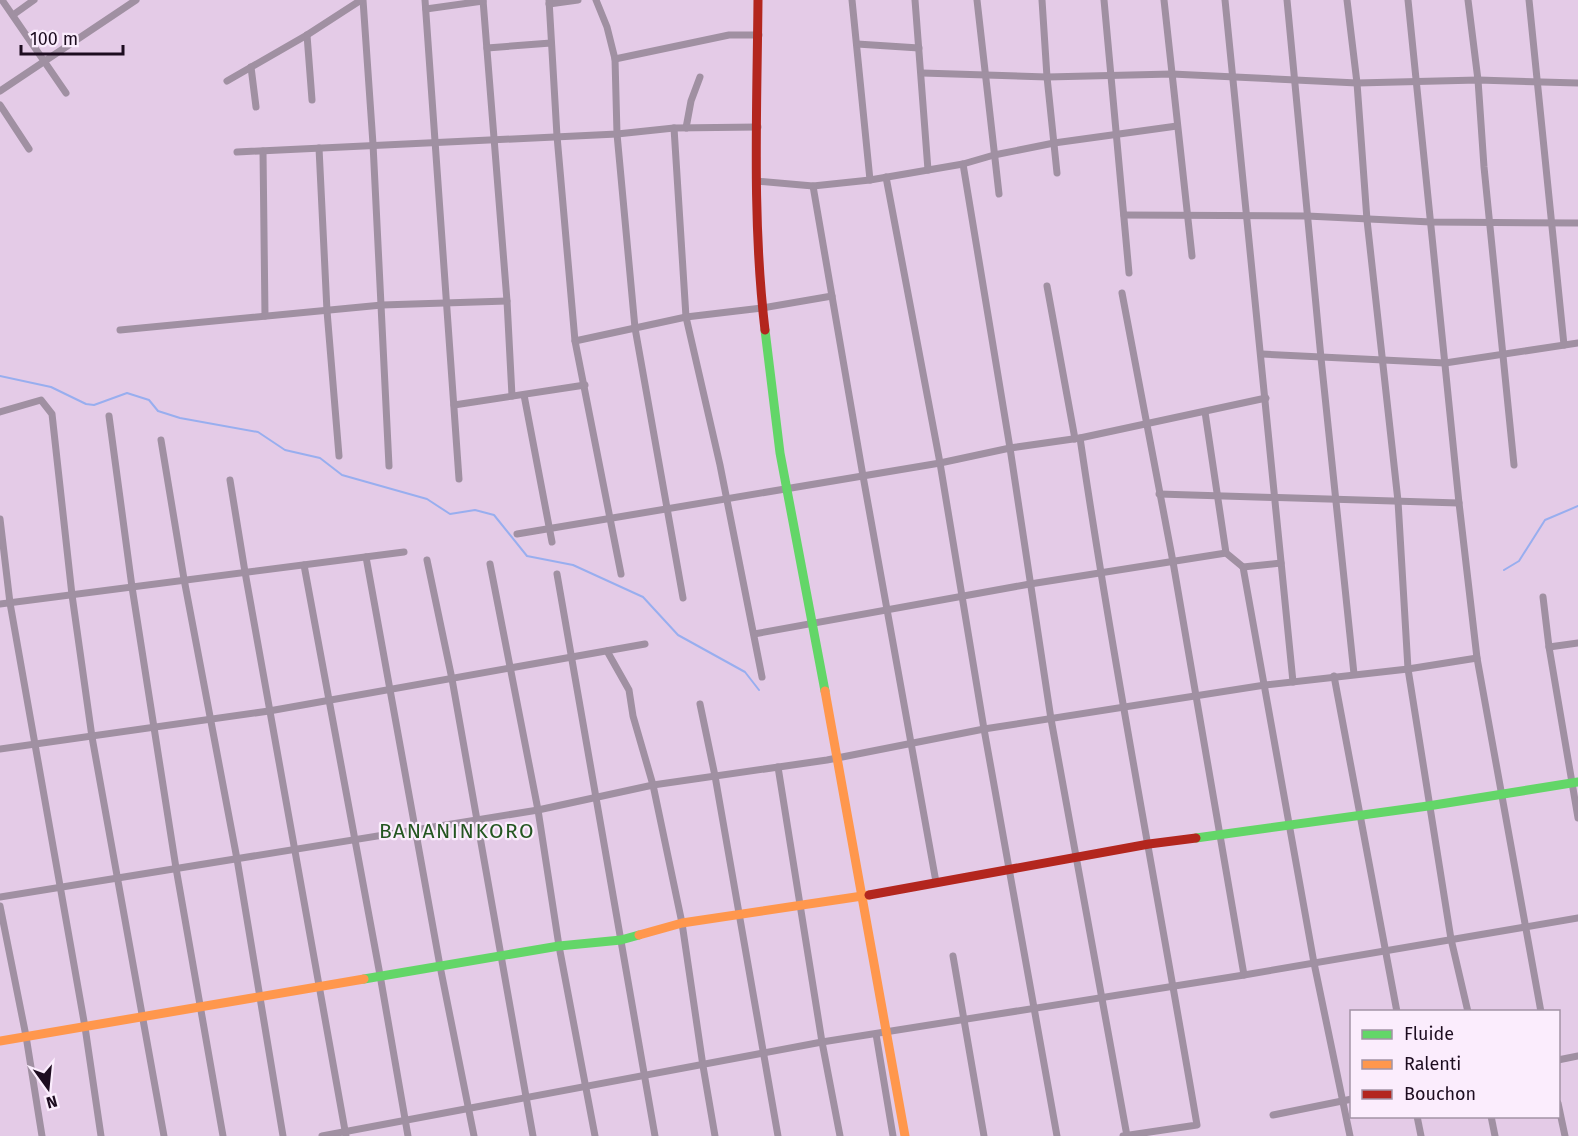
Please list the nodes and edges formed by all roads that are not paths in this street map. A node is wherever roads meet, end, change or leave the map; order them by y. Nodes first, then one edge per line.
1 (2, 0) edge
2 (34, 0) edge
3 (136, 0) edge
4 (343, 0) edge
5 (362, 0) edge
6 (425, 0) edge
7 (578, 0) edge
8 (596, 0) edge
9 (758, 0) edge
10 (852, 0) edge
11 (915, 0) edge
12 (977, 0) edge
13 (1042, 0) edge
14 (1104, 0) edge
15 (1164, 0) edge
16 (1225, 0) edge
17 (1287, 0) edge
18 (1347, 0) edge
19 (1408, 0) edge
20 (1468, 0) edge
21 (1529, 0) edge
22 (483, 1) edge
23 (549, 2) edge
24 (348, 7) junction
25 (426, 9) junction
26 (13, 15) junction
27 (307, 35) junction
28 (759, 35) junction
29 (551, 43) junction
30 (856, 44) junction
31 (487, 48) junction
32 (918, 48) junction
33 (615, 59) junction
34 (44, 61) junction
35 (251, 67) junction
36 (922, 73) junction
37 (1172, 74) junction
38 (984, 75) junction
39 (1111, 76) junction
40 (1232, 76) junction
41 (700, 77) dead end
42 (1047, 77) junction
43 (1294, 79) junction
44 (1478, 80) junction
45 (227, 81) dead end
46 (1415, 82) junction
47 (1537, 82) junction
48 (1357, 83) junction
49 (1578, 83) edge
50 (0, 91) edge
51 (66, 93) dead end
52 (312, 100) dead end
53 (0, 105) edge
54 (256, 107) dead end
55 (1178, 126) junction
56 (758, 127) junction
57 (674, 128) junction
58 (686, 128) junction
59 (617, 134) junction
60 (1117, 135) junction
61 (557, 136) junction
62 (494, 140) junction
63 (436, 142) junction
64 (1054, 143) junction
65 (373, 144) junction
66 (320, 148) junction
67 (29, 149) dead end
68 (263, 151) junction
69 (237, 152) dead end
70 (994, 155) junction
71 (963, 164) junction
72 (928, 170) junction
73 (1057, 173) dead end
74 (886, 177) junction
75 (870, 180) junction
76 (756, 181) junction
77 (813, 186) junction
78 (999, 194) dead end
79 (1124, 215) junction
80 (1187, 215) junction
81 (1247, 216) junction
82 (1307, 216) junction
83 (1367, 220) junction
84 (1489, 221) junction
85 (1431, 222) junction
86 (1552, 223) junction
87 (1578, 223) edge
88 (1192, 256) dead end
89 (1128, 273) dead end
90 (1047, 286) dead end
91 (1122, 293) dead end
92 (832, 296) junction
93 (507, 301) junction
94 (446, 302) junction
95 (382, 305) junction
96 (762, 308) junction
97 (327, 311) junction
98 (265, 316) junction
99 (686, 317) junction
100 (635, 328) junction
101 (120, 330) dead end
102 (575, 341) junction
103 (1578, 343) edge
104 (1564, 345) junction
105 (1262, 354) junction
106 (1503, 354) junction
107 (1321, 358) junction
108 (1382, 360) junction
109 (1445, 363) junction
110 (585, 385) junction
111 (524, 395) junction
112 (512, 396) junction
113 (1266, 398) junction
114 (454, 405) junction
115 (0, 412) edge
116 (1205, 412) junction
117 (109, 416) dead end
118 (1148, 424) junction
119 (1078, 439) junction
120 (161, 440) dead end
121 (1010, 448) junction
122 (339, 456) dead end
123 (940, 463) junction
124 (1514, 465) dead end
125 (389, 466) dead end
126 (863, 476) junction
127 (459, 479) dead end
128 (230, 480) dead end
129 (787, 489) junction
130 (1159, 494) junction
131 (1216, 495) junction
132 (1274, 497) junction
133 (727, 498) junction
134 (1336, 499) junction
135 (1398, 501) junction
136 (1460, 503) junction
137 (667, 508) junction
138 (611, 518) junction
139 (0, 519) edge
140 (550, 529) junction
141 (516, 534) dead end
142 (552, 542) dead end
143 (404, 552) dead end
144 (1226, 553) junction
145 (366, 557) junction
146 (427, 560) dead end
147 (1173, 562) junction
148 (1281, 563) junction
149 (490, 564) dead end
150 (304, 565) junction
151 (1243, 567) junction
152 (244, 573) junction
153 (1100, 573) junction
154 (557, 574) dead end
155 (621, 574) dead end
156 (184, 579) junction
157 (1030, 584) junction
158 (132, 587) junction
159 (72, 595) junction
160 (963, 596) junction
161 (1543, 597) dead end
162 (683, 598) dead end
163 (10, 603) junction
164 (0, 604) edge
165 (888, 608) junction
166 (811, 622) junction
167 (754, 633) junction
168 (1578, 643) edge
169 (645, 644) dead end
170 (1549, 647) junction
171 (607, 651) junction
172 (573, 657) junction
173 (1478, 658) junction
174 (511, 669) junction
175 (1408, 669) junction
176 (1354, 674) junction
177 (1334, 676) junction
178 (762, 677) dead end
179 (452, 679) junction
180 (1293, 682) junction
181 (1265, 685) junction
182 (390, 689) junction
183 (1197, 697) junction
184 (329, 700) junction
185 (700, 704) dead end
186 (1123, 707) junction
187 (269, 711) junction
188 (1051, 719) junction
189 (211, 721) junction
190 (154, 728) junction
191 (984, 729) junction
192 (92, 737) junction
193 (910, 743) junction
194 (35, 744) junction
195 (0, 749) edge
196 (838, 757) junction
197 (778, 767) junction
198 (715, 776) junction
199 (1575, 782) edge
200 (652, 785) junction
201 (1501, 793) junction
202 (596, 798) junction
203 (1428, 806) junction
204 (538, 810) junction
205 (1360, 815) junction
206 (1578, 818) edge
207 (477, 820) junction
208 (1290, 825) junction
209 (416, 830) junction
210 (1220, 834) junction
211 (354, 839) junction
212 (1149, 844) junction
213 (294, 849) junction
214 (1077, 857) junction
215 (237, 859) junction
216 (176, 868) junction
217 (1010, 869) junction
218 (116, 878) junction
219 (936, 882) junction
220 (60, 886) junction
221 (861, 896) junction
222 (0, 897) edge
223 (802, 905) junction
224 (0, 906) edge
225 (739, 914) junction
226 (1578, 918) edge
227 (682, 923) junction
228 (1525, 927) junction
229 (1451, 939) junction
230 (621, 940) junction
231 (559, 946) junction
232 (1386, 951) junction
233 (501, 955) junction
234 (953, 956) dead end
235 (1314, 963) junction
236 (440, 966) junction
237 (380, 975) junction
238 (1244, 975) junction
239 (319, 986) junction
240 (1173, 986) junction
241 (260, 998) junction
242 (1103, 998) junction
243 (201, 1007) junction
244 (1035, 1008) junction
245 (1397, 1010) edge
246 (1468, 1010) edge
247 (1541, 1010) edge
248 (142, 1017) junction
249 (963, 1020) junction
250 (85, 1026) junction
251 (881, 1033) junction
252 (26, 1036) junction
253 (0, 1041) edge
254 (822, 1042) junction
255 (763, 1053) junction
256 (1578, 1056) edge
257 (1560, 1060) edge
258 (703, 1066) junction
259 (645, 1076) junction
260 (586, 1087) junction
261 (526, 1098) junction
262 (1350, 1099) edge
263 (1342, 1100) junction
264 (469, 1108) junction
265 (1560, 1112) edge
266 (1273, 1115) dead end
267 (1417, 1118) edge
268 (1491, 1118) edge
269 (405, 1120) junction
270 (346, 1134) edge
271 (42, 1136) edge
272 (101, 1136) edge
273 (164, 1136) edge
274 (223, 1136) edge
275 (283, 1136) edge
276 (322, 1136) edge
277 (408, 1136) edge
278 (474, 1136) edge
279 (533, 1136) edge
280 (595, 1136) edge
281 (655, 1136) edge
282 (715, 1136) edge
283 (778, 1136) edge
284 (840, 1136) edge
285 (893, 1136) edge
286 (905, 1136) edge
287 (984, 1136) edge
288 (1057, 1136) edge
289 (1126, 1136) edge
290 (1350, 1136) edge
291 (1421, 1136) edge
292 (1495, 1136) edge
293 (1565, 1136) edge

1 - 26 street
2 - 26 street
3 - 34 street
4 - 24 street
5 - 24 street
5 - 65 street
6 - 25 street
7 - 23 street
8 - 33 street
9 - 28 main road
10 - 30 street
11 - 32 street
12 - 38 street
13 - 42 street
14 - 39 street
15 - 37 street
16 - 40 street
17 - 43 street
18 - 48 street
19 - 46 street
20 - 44 street
21 - 47 street
22 - 25 street
22 - 31 street
23 - 29 street
24 - 27 street
25 - 63 street
26 - 34 street
27 - 35 street
27 - 52 street
28 - 33 street
28 - 56 main road
29 - 31 street
29 - 61 street
30 - 32 street
30 - 75 street
31 - 62 street
32 - 36 street
33 - 59 street
34 - 50 street
34 - 51 street
35 - 45 street
35 - 54 street
36 - 38 street
36 - 72 street
37 - 39 street
37 - 40 street
37 - 55 street
38 - 42 street
38 - 70 street
39 - 42 street
39 - 60 street
40 - 43 street
40 - 81 street
41 - 58 street
42 - 64 street
43 - 48 street
43 - 82 street
44 - 46 street
44 - 47 street
44 - 84 street
46 - 48 street
46 - 85 street
47 - 49 street
47 - 86 street
48 - 83 street
53 - 67 street
55 - 60 street
55 - 80 street
56 - 58 street
56 - 76 main road
57 - 58 street
57 - 59 street
57 - 99 street
59 - 61 street
59 - 100 street
60 - 64 street
60 - 79 street
61 - 62 street
61 - 102 street
62 - 63 street
62 - 93 street
63 - 65 street
63 - 94 street
64 - 70 street
64 - 73 street
65 - 66 street
65 - 95 street
66 - 68 street
66 - 97 street
68 - 69 street
68 - 98 street
70 - 71 street
70 - 78 street
71 - 72 street
71 - 121 street
72 - 74 street
74 - 75 street
74 - 123 street
75 - 77 street
76 - 77 street
76 - 96 main road
77 - 92 street
79 - 80 street
79 - 89 street
80 - 81 street
80 - 88 street
81 - 82 street
81 - 105 street
82 - 83 street
82 - 107 street
83 - 85 street
83 - 108 street
84 - 85 street
84 - 86 street
84 - 106 street
85 - 109 street
86 - 87 street
86 - 104 street
90 - 119 street
91 - 118 street
92 - 96 street
92 - 126 street
93 - 94 street
93 - 112 street
94 - 95 street
94 - 114 street
95 - 97 street
95 - 125 street
96 - 99 street
96 - 129 main road
97 - 98 street
97 - 122 street
98 - 101 street
99 - 100 street
99 - 133 street
100 - 102 street
100 - 137 street
102 - 110 street
103 - 104 street
104 - 106 street
105 - 107 street
105 - 113 street
106 - 109 street
106 - 124 street
107 - 108 street
107 - 134 street
108 - 109 street
108 - 135 street
109 - 136 street
110 - 111 street
110 - 138 street
111 - 112 street
111 - 140 street
112 - 114 street
113 - 116 street
113 - 132 street
114 - 127 street
115 - 159 street
116 - 118 street
116 - 131 street
117 - 158 street
118 - 119 street
118 - 130 street
119 - 121 street
119 - 153 street
120 - 156 street
121 - 123 street
121 - 157 street
123 - 126 street
123 - 160 street
126 - 129 street
126 - 165 street
128 - 152 street
129 - 133 street
129 - 166 main road
130 - 131 street
130 - 147 street
131 - 132 street
131 - 144 street
132 - 134 street
132 - 148 street
133 - 137 street
133 - 167 street
134 - 135 street
134 - 176 street
135 - 136 street
135 - 175 street
136 - 173 street
137 - 138 street
137 - 162 street
138 - 140 street
138 - 155 street
139 - 163 street
140 - 141 street
140 - 142 street
143 - 145 street
144 - 147 street
144 - 151 street
145 - 150 street
145 - 182 street
146 - 179 street
147 - 153 street
147 - 183 street
148 - 151 street
148 - 180 street
149 - 174 street
150 - 152 street
150 - 184 street
151 - 181 street
152 - 156 street
152 - 187 street
153 - 157 street
153 - 186 street
154 - 172 street
156 - 158 street
156 - 189 street
157 - 160 street
157 - 188 street
158 - 159 street
158 - 190 street
159 - 163 street
159 - 192 street
160 - 165 street
160 - 191 street
161 - 170 street
163 - 164 street
163 - 194 street
165 - 166 street
165 - 193 street
166 - 167 street
166 - 196 main road
167 - 178 street
168 - 170 street
169 - 171 street
170 - 199 street
171 - 172 street
171 - 200 street
172 - 174 street
172 - 202 street
173 - 175 street
173 - 201 street
174 - 179 street
174 - 204 street
175 - 176 street
175 - 203 street
176 - 177 street
177 - 180 street
177 - 205 street
179 - 182 street
179 - 207 street
180 - 181 street
181 - 183 street
181 - 208 street
182 - 184 street
182 - 209 street
183 - 186 street
183 - 210 street
184 - 187 street
184 - 211 street
185 - 198 street
186 - 188 street
186 - 212 street
187 - 189 street
187 - 213 street
188 - 191 street
188 - 214 street
189 - 190 street
189 - 215 street
190 - 192 street
190 - 216 street
191 - 193 street
191 - 217 street
192 - 194 street
192 - 218 street
193 - 196 street
193 - 219 street
194 - 195 street
194 - 220 street
196 - 197 street
196 - 221 main road
197 - 198 street
197 - 223 street
198 - 200 street
198 - 225 street
199 - 201 main road
199 - 206 street
200 - 202 street
200 - 227 street
201 - 203 main road
201 - 228 street
202 - 204 street
202 - 230 street
203 - 205 main road
203 - 229 street
204 - 207 street
204 - 231 street
205 - 208 main road
205 - 232 street
207 - 209 street
207 - 233 street
208 - 210 main road
208 - 235 street
209 - 211 street
209 - 236 street
210 - 212 main road
210 - 238 street
211 - 213 street
211 - 237 street
212 - 214 main road
212 - 240 street
213 - 215 street
213 - 239 street
214 - 217 main road
214 - 242 street
215 - 216 street
215 - 241 street
216 - 218 street
216 - 243 street
217 - 219 main road
217 - 244 street
218 - 220 street
218 - 248 street
219 - 221 main road
220 - 222 street
220 - 250 street
221 - 223 main road
221 - 251 main road
223 - 225 main road
223 - 254 street
224 - 252 street
225 - 227 main road
225 - 255 street
226 - 228 street
227 - 230 main road
227 - 258 street
228 - 229 street
228 - 247 street
229 - 232 street
229 - 246 street
230 - 231 main road
230 - 259 street
231 - 233 main road
231 - 260 street
232 - 235 street
232 - 245 street
233 - 236 main road
233 - 261 street
234 - 249 street
235 - 238 street
235 - 263 street
236 - 237 main road
236 - 264 street
237 - 239 main road
237 - 269 street
238 - 240 street
239 - 241 main road
239 - 270 street
240 - 242 street
240 - 289 street
241 - 243 main road
241 - 275 street
242 - 244 street
242 - 289 street
243 - 248 main road
243 - 274 street
244 - 249 street
244 - 288 street
248 - 250 main road
248 - 273 street
249 - 251 street
249 - 287 street
250 - 252 main road
250 - 272 street
251 - 254 street
251 - 285 street
251 - 286 main road
252 - 253 main road
252 - 271 street
254 - 255 street
254 - 284 street
255 - 258 street
255 - 283 street
256 - 257 street
258 - 259 street
258 - 282 street
259 - 260 street
259 - 281 street
260 - 261 street
260 - 280 street
261 - 264 street
261 - 279 street
262 - 263 street
263 - 266 street
263 - 290 street
264 - 269 street
264 - 278 street
265 - 293 street
267 - 291 street
268 - 292 street
269 - 270 street
269 - 277 street
270 - 276 street

